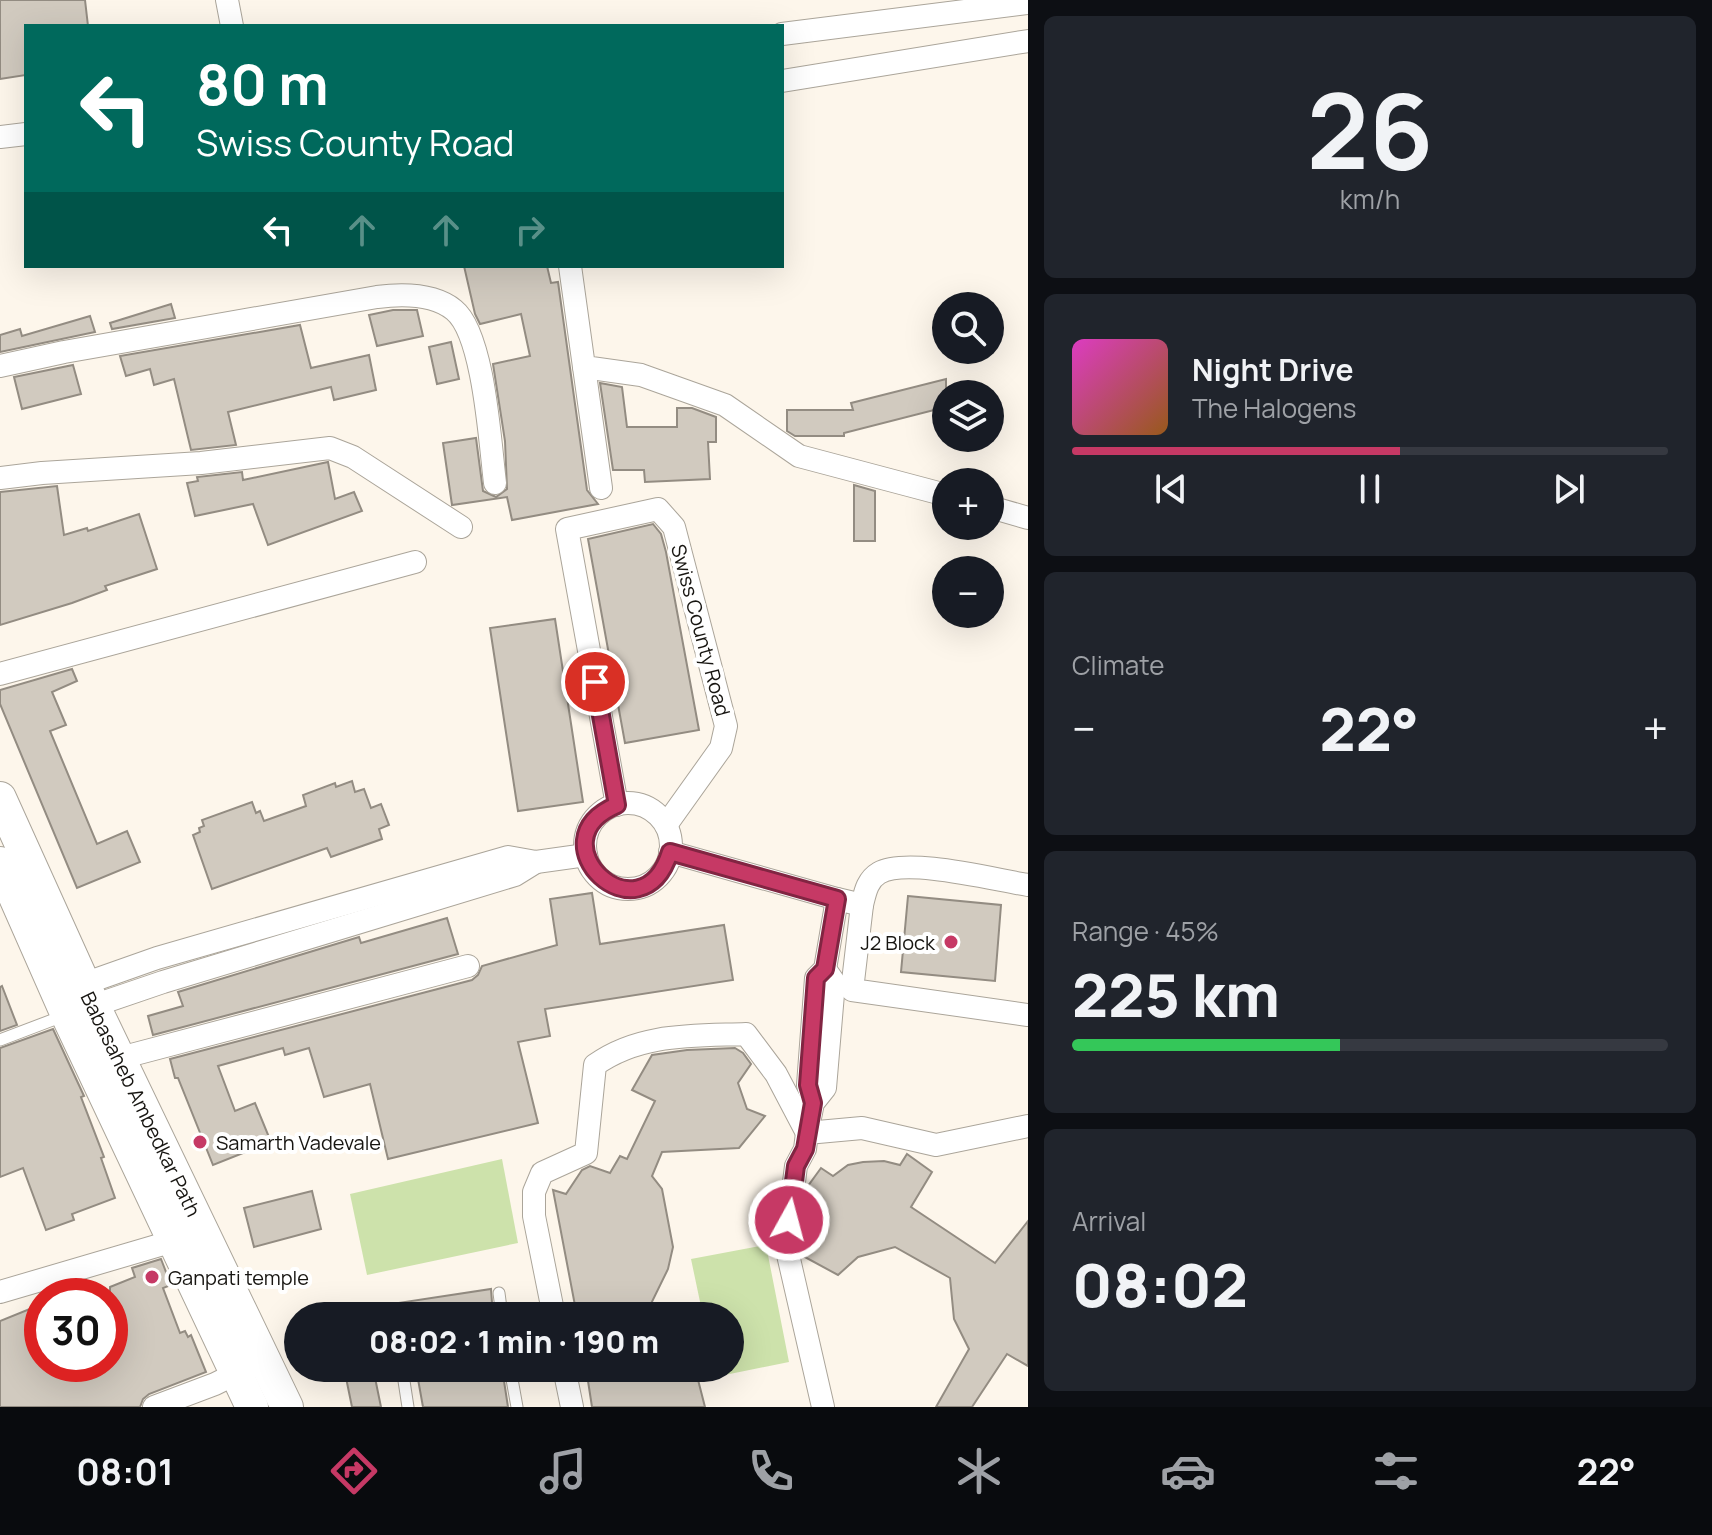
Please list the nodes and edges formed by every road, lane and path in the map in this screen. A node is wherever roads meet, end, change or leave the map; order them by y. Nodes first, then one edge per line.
1 (227, 0) edge
2 (1028, 3) edge
3 (232, 24) edge
4 (784, 34) edge
5 (1028, 41) edge
6 (784, 81) edge
7 (24, 134) edge
8 (0, 137) edge
9 (570, 268) edge
10 (0, 366) edge
11 (584, 367) junction
12 (0, 478) edge
13 (495, 483) dead end
14 (601, 488) dead end
15 (932, 491) edge
16 (1004, 511) edge
17 (1028, 518) edge
18 (461, 527) dead end
19 (415, 562) dead end
20 (0, 674) edge
21 (0, 798) edge
22 (617, 805) junction
23 (666, 825) junction
24 (670, 852) junction
25 (586, 855) junction
26 (536, 862) junction
27 (0, 863) edge
28 (1028, 885) edge
29 (837, 899) junction
30 (862, 905) junction
31 (468, 966) dead end
32 (75, 999) junction
33 (1028, 1015) edge
34 (0, 1040) edge
35 (120, 1058) junction
36 (1028, 1126) edge
37 (807, 1133) junction
38 (188, 1236) junction
39 (0, 1292) edge
40 (499, 1293) dead end
41 (500, 1302) edge
42 (551, 1302) edge
43 (251, 1366) junction
44 (404, 1382) edge
45 (513, 1382) edge
46 (567, 1382) edge
47 (154, 1407) edge
48 (252, 1407) edge
49 (287, 1407) edge
50 (408, 1407) edge
51 (517, 1407) edge
52 (572, 1407) edge
53 (823, 1407) edge

1 - 3 street
2 - 4 street
5 - 6 street
7 - 8 street
9 - 11 street
10 - 13 street
11 - 14 street
11 - 15 street
12 - 18 street
16 - 17 street
19 - 20 street
21 - 32 street, Babasaheb Ambedkar Path
22 - 23 street
22 - 23 street, Swiss County Road
22 - 25 street
23 - 24 street
24 - 25 street
24 - 29 street
25 - 26 street
26 - 32 street
26 - 32 street
27 - 32 street, Babasaheb Ambedkar Path
28 - 30 street
29 - 30 street
29 - 37 street
30 - 33 street
31 - 35 street
32 - 34 lane
32 - 35 street, Babasaheb Ambedkar Path
32 - 38 street, Babasaheb Ambedkar Path
35 - 38 street, Babasaheb Ambedkar Path
36 - 37 street
37 - 42 street
37 - 53 street
38 - 39 street
38 - 43 street, Babasaheb Ambedkar Path
40 - 41 lane
43 - 47 street
43 - 48 street, Babasaheb Ambedkar Path
43 - 49 street, Babasaheb Ambedkar Path
44 - 50 lane
45 - 51 lane
46 - 52 street

